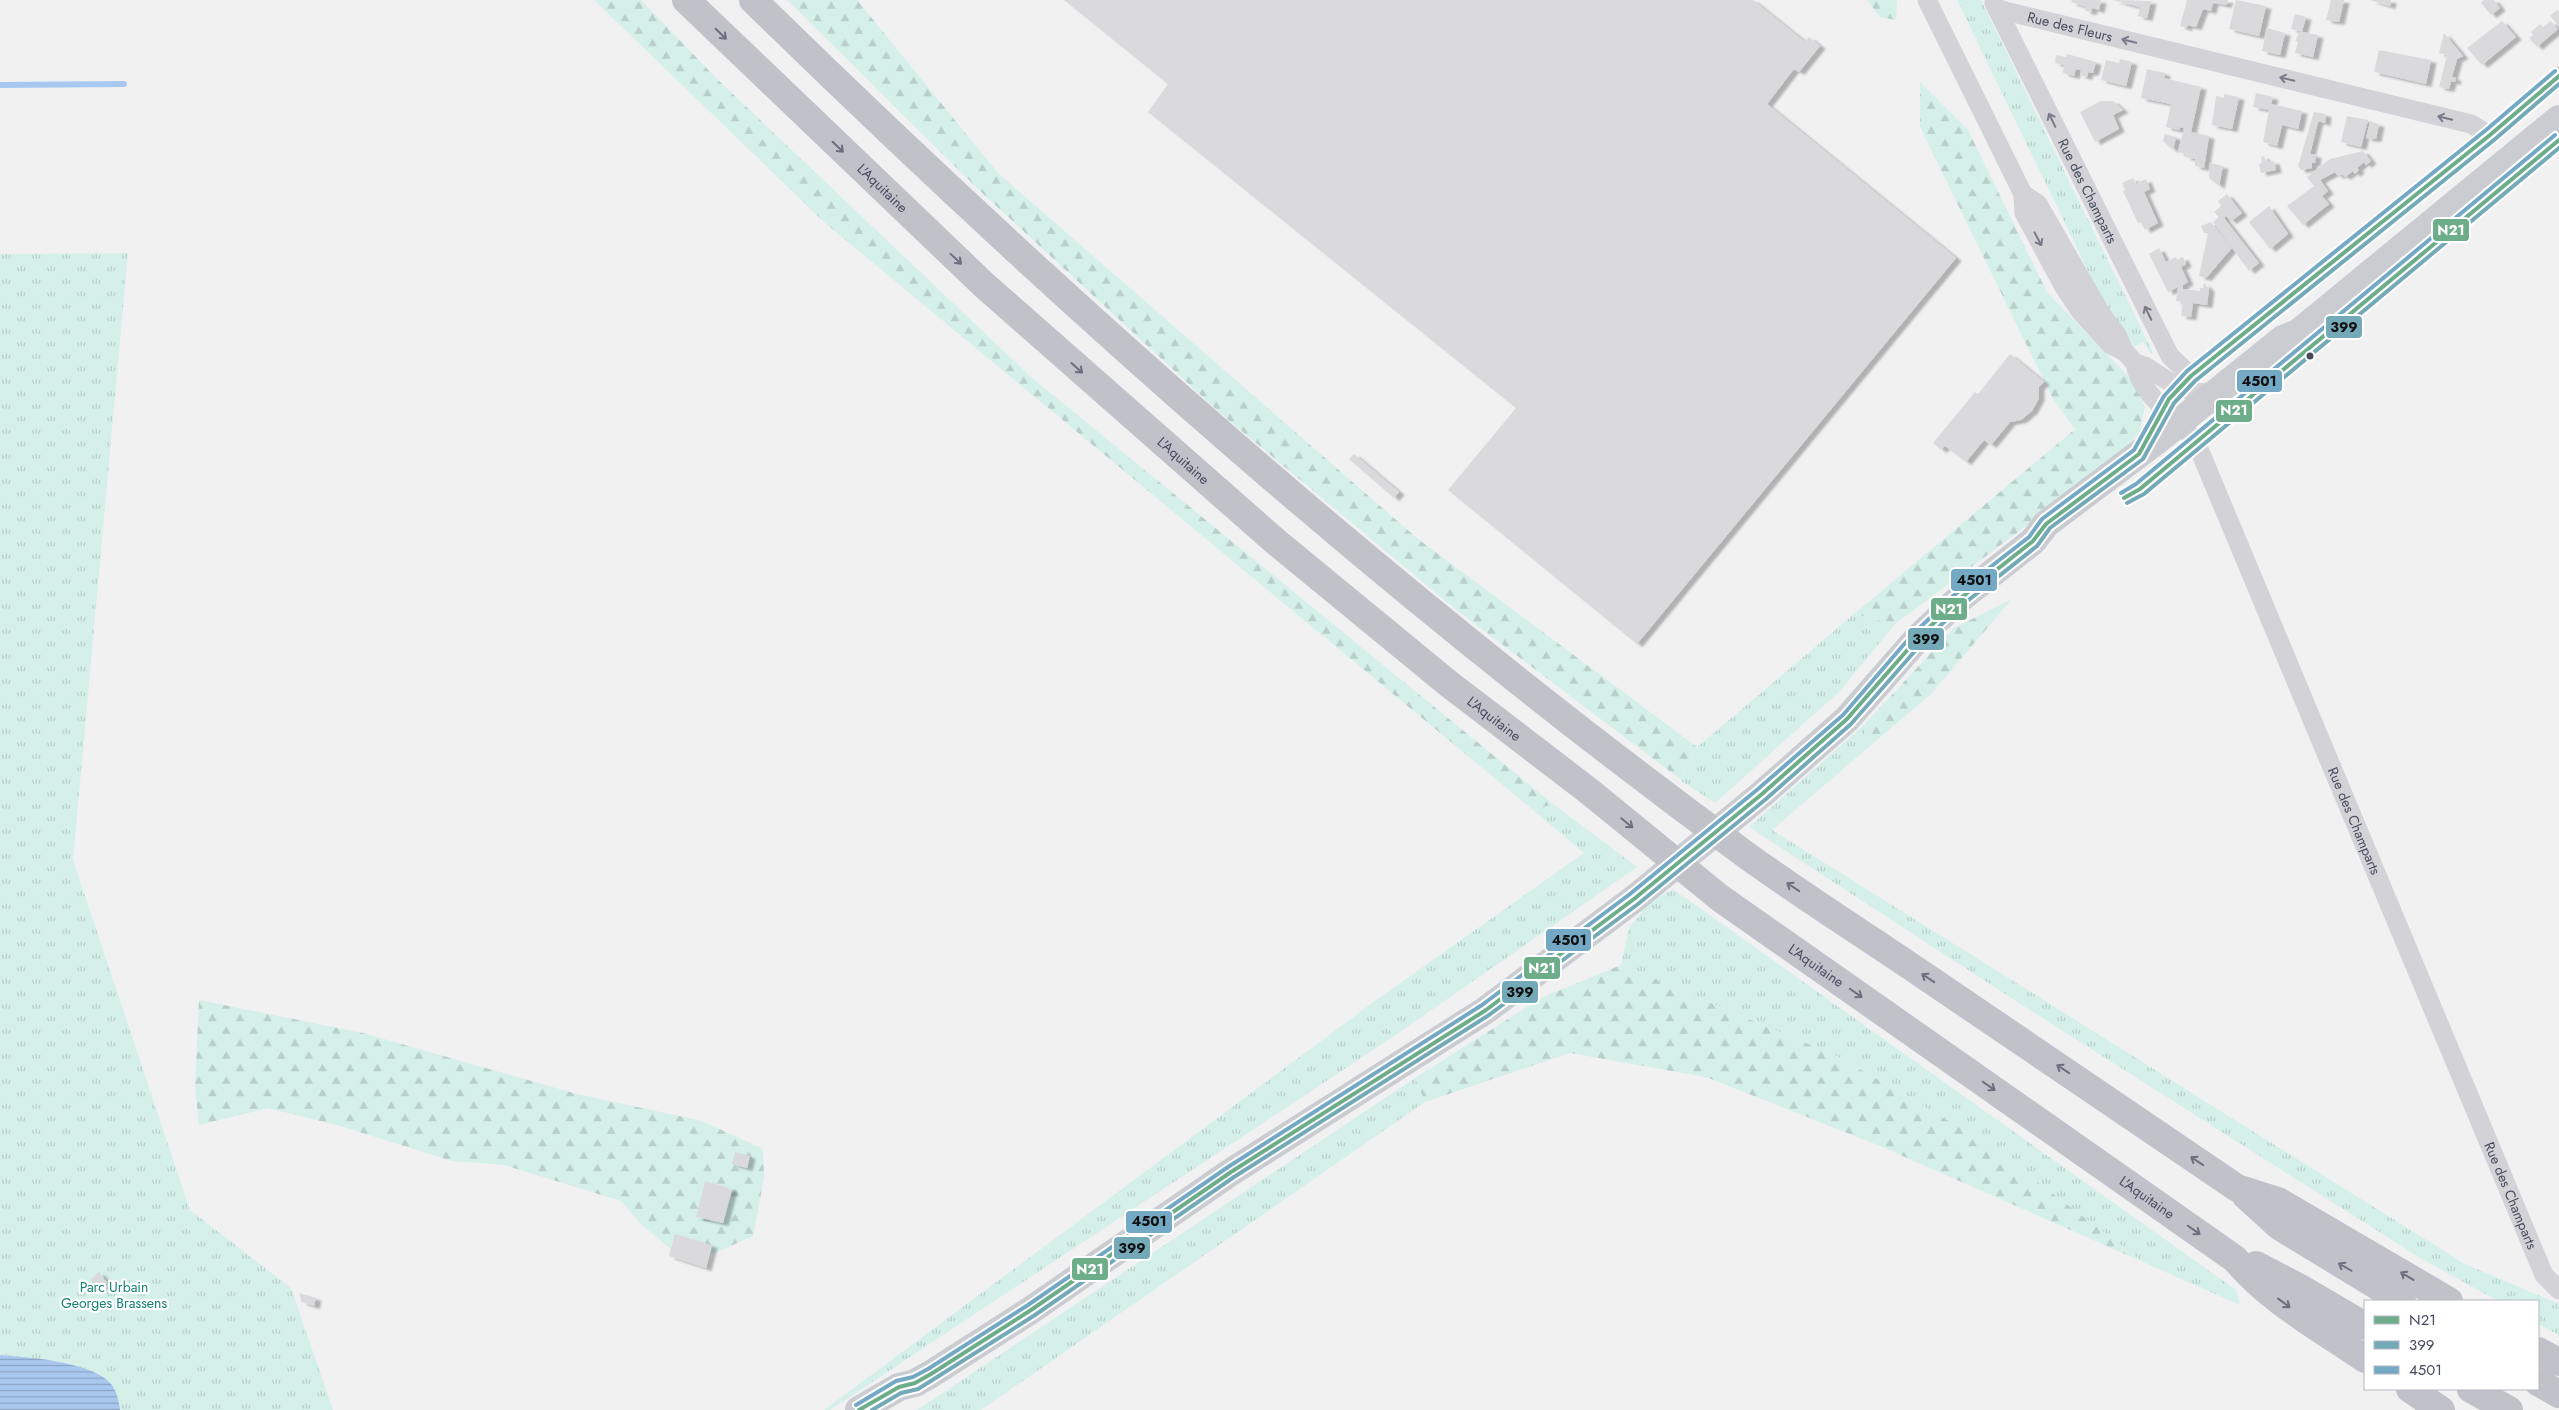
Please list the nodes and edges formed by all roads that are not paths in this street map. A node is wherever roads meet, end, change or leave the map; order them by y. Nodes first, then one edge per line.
1 (686, 0) edge
2 (753, 0) edge
3 (1927, 0) edge
4 (1995, 5) edge
5 (2559, 76) edge
6 (2559, 119) edge
7 (2490, 135) junction
8 (2298, 333) junction
9 (2130, 358) junction
10 (2185, 382) junction
11 (2218, 391) junction
12 (2176, 422) junction
13 (2033, 541) junction
14 (2237, 1188) junction
15 (2235, 1259) junction
16 (2559, 1290) edge
17 (2400, 1300) edge
18 (2447, 1300) edge
19 (2364, 1325) edge
20 (2539, 1352) edge
21 (2364, 1358) edge
22 (2559, 1362) edge
23 (915, 1383) junction
24 (2539, 1383) edge
25 (2411, 1390) edge
26 (2473, 1390) edge
27 (2559, 1394) edge
28 (859, 1410) edge
29 (889, 1410) edge
30 (2441, 1410) edge
31 (2509, 1410) edge

1 -> 15 highway, L'Aquitaine
14 -> 2 highway
3 - 9 street
7 -> 4 street, Rue des Fleurs
10 -> 4 street, Rue des Champarts
5 - 7 street
6 - 8 main road
7 - 10 street
8 - 11 main road
8 - 12 main road
9 - 10 street
9 - 12 street, Rue des Champarts
10 - 11 street
10 - 12 street
11 - 12 main road
12 - 13 main road
12 - 13 main road
12 - 16 street, Rue des Champarts
13 - 23 main road
17 -> 14 highway
18 -> 14 highway
15 - 19 highway
15 -> 21 highway, L'Aquitaine
20 - 22 highway
23 - 28 main road
23 - 29 main road
24 - 27 highway
25 - 30 highway
26 - 31 highway

